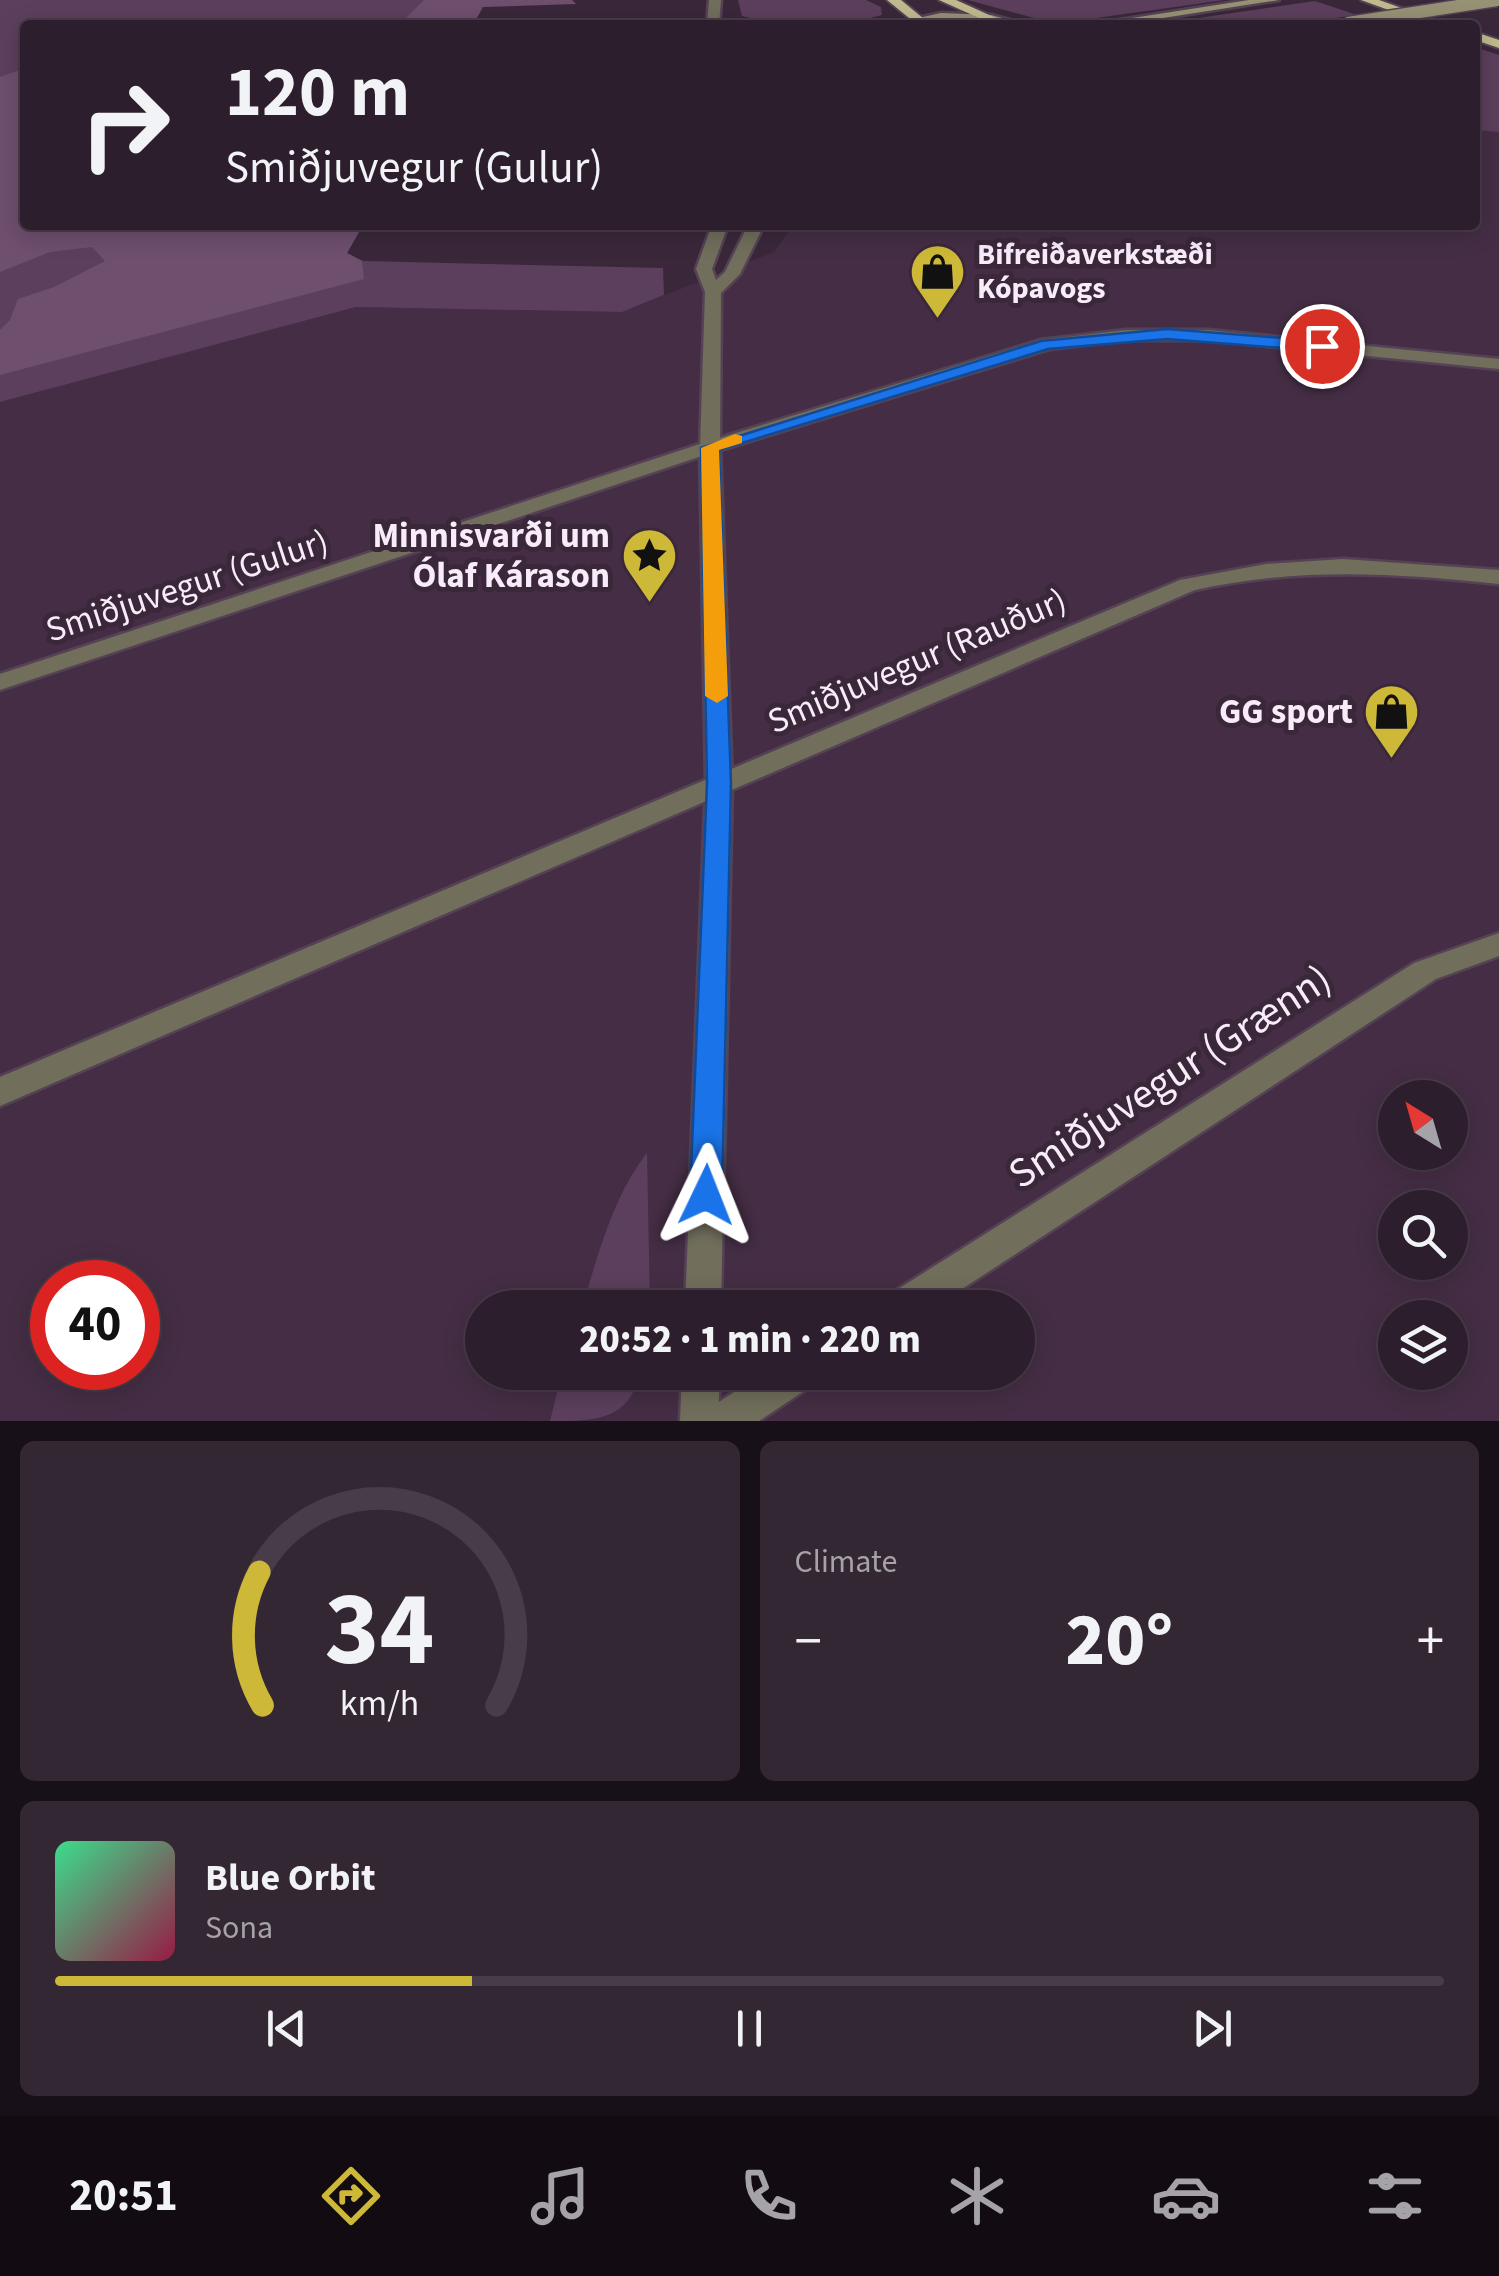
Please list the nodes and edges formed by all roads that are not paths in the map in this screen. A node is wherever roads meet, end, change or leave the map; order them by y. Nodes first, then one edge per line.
1 (893, 0) edge
2 (945, 0) edge
3 (1467, 0) edge
4 (1497, 0) edge
5 (1268, 1) edge
6 (1370, 1) edge
7 (1499, 10) edge
8 (992, 18) junction
9 (918, 19) junction
10 (914, 20) edge
11 (1001, 20) edge
12 (1129, 20) edge
13 (1367, 20) edge
14 (1427, 20) edge
15 (718, 230) edge
16 (754, 230) edge
17 (713, 292) junction
18 (1499, 364) edge
19 (710, 448) junction
20 (1499, 577) edge
21 (0, 682) edge
22 (719, 783) junction
23 (1499, 944) edge
24 (0, 1092) edge
25 (703, 1290) edge
26 (928, 1290) edge
27 (700, 1390) edge
28 (773, 1390) edge
29 (699, 1421) edge
30 (726, 1421) edge

1 - 9 highway
2 - 8 highway
3 - 7 highway
4 - 13 main road, bridge
5 - 12 main road
6 - 14 highway
8 - 9 main road
8 - 11 main road
9 - 10 main road
15 - 17 street
16 - 17 street
17 - 19 street
18 - 19 street, Smiðjuvegur (Gulur)
19 - 21 street, Smiðjuvegur (Gulur)
19 - 22 street
20 - 22 street, Smiðjuvegur (Rauður)
22 - 24 street, Smiðjuvegur (Rauður)
22 - 25 street
23 - 26 street, Smiðjuvegur (Grænn)
27 - 29 street
28 - 30 street

